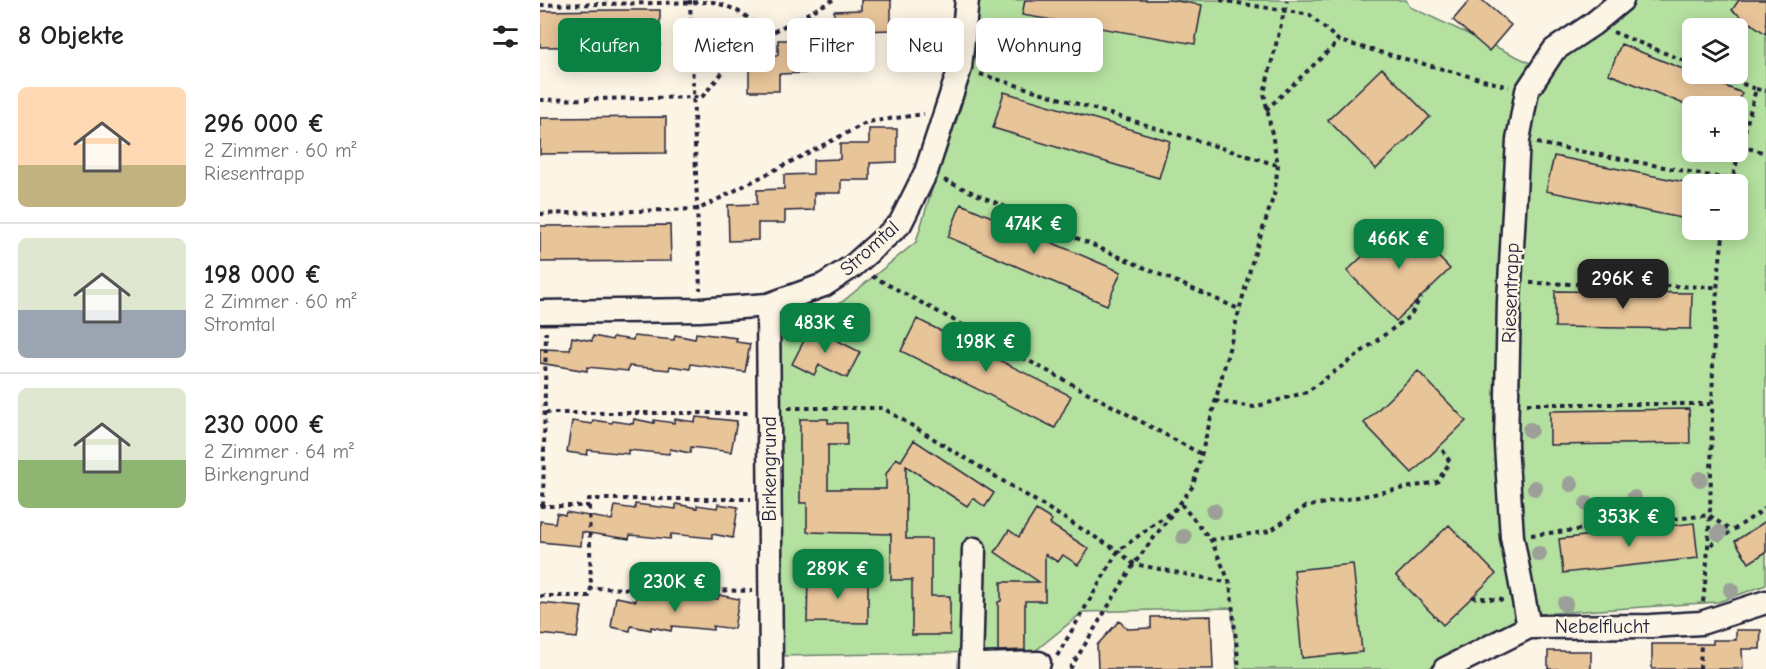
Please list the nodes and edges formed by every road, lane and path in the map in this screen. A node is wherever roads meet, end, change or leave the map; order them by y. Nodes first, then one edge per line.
1 (833, 0) edge
2 (967, 0) edge
3 (1220, 0) edge
4 (1287, 0) edge
5 (1622, 0) edge
6 (690, 1) edge
7 (540, 5) edge
8 (1285, 12) junction
9 (749, 18) edge
10 (1593, 24) junction
11 (964, 29) edge
12 (775, 32) edge
13 (1339, 41) junction
14 (1682, 60) edge
15 (964, 69) edge
16 (723, 72) edge
17 (959, 72) edge
18 (1743, 84) edge
19 (1756, 89) junction
20 (1527, 91) junction
21 (1766, 91) edge
22 (693, 98) junction
23 (540, 100) edge
24 (1266, 110) junction
25 (946, 111) junction
26 (1748, 118) edge
27 (1518, 140) junction
28 (1748, 148) edge
29 (1766, 153) edge
30 (1278, 165) junction
31 (926, 172) junction
32 (1690, 174) edge
33 (699, 209) junction
34 (540, 214) edge
35 (1722, 240) edge
36 (853, 266) junction
37 (1510, 283) junction
38 (1715, 287) junction
39 (1421, 297) dead end
40 (768, 305) junction
41 (700, 310) junction
42 (1240, 310) junction
43 (543, 312) edge
44 (1215, 401) junction
45 (1506, 404) junction
46 (1710, 404) junction
47 (769, 411) junction
48 (545, 413) junction
49 (1440, 446) dead end
50 (1201, 454) junction
51 (770, 498) junction
52 (1181, 504) junction
53 (542, 506) edge
54 (589, 506) junction
55 (1766, 508) edge
56 (1709, 515) junction
57 (1731, 531) junction
58 (1512, 537) junction
59 (1211, 540) junction
60 (1710, 545) junction
61 (974, 549) dead end
62 (1118, 551) junction
63 (1134, 564) junction
64 (1230, 583) junction
65 (591, 588) junction
66 (770, 591) junction
67 (540, 596) edge
68 (1472, 597) dead end
69 (1525, 602) junction
70 (1766, 602) edge
71 (1701, 623) junction
72 (1529, 627) junction
73 (1045, 664) joint
74 (771, 669) edge
75 (971, 669) edge
76 (977, 669) edge
77 (1070, 669) edge
78 (1239, 669) edge
79 (1445, 669) edge

1 - 12 path
2 - 11 street, Stromtal
3 - 8 path
4 - 8 path
5 - 10 street, Riesentrapp
6 - 7 path
6 - 9 path
6 - 22 path
8 - 13 path
8 - 24 path
10 - 14 path
10 - 20 street, Riesentrapp
13 - 20 path
13 - 24 path
15 - 30 path
16 - 22 path
17 - 25 street, Stromtal
18 - 19 path
19 - 21 path
19 - 26 path
20 - 27 street, Riesentrapp
22 - 23 path
22 - 33 path
24 - 30 path
25 - 31 street, Stromtal
25 - 33 path
27 - 32 path
27 - 37 street, Riesentrapp
28 - 29 path
30 - 42 path
31 - 36 street, Stromtal
31 - 42 path
33 - 34 path
33 - 41 path
35 - 38 path
36 - 40 street, Stromtal
36 - 50 path
37 - 38 path
37 - 45 street, Riesentrapp
38 - 46 path
39 - 44 path
40 - 41 street, Stromtal
40 - 47 street, Birkengrund
41 - 43 street, Stromtal
42 - 44 path
43 - 48 path
44 - 50 path
45 - 46 path
45 - 58 street, Riesentrapp
46 - 56 path
47 - 48 path
47 - 51 street, Birkengrund
47 - 62 path
48 - 53 path
49 - 59 path
50 - 52 path
51 - 54 path
51 - 66 street, Birkengrund
52 - 59 path
52 - 62 path
52 - 63 path
53 - 54 path
54 - 65 path
55 - 57 path
56 - 57 path
56 - 58 path
56 - 60 path
57 - 60 path
58 - 69 street, Riesentrapp
59 - 64 path
60 - 71 path
61 - 75 street
62 - 63 path
62 - 73 path
63 - 64 path
63 - 77 path
64 - 78 path
65 - 66 path
65 - 67 path
66 - 74 street, Birkengrund
68 - 69 path
69 - 72 street, Riesentrapp
70 - 71 street, Nebelflucht
71 - 72 street, Nebelflucht
72 - 79 street, Nebelflucht
73 - 76 street

